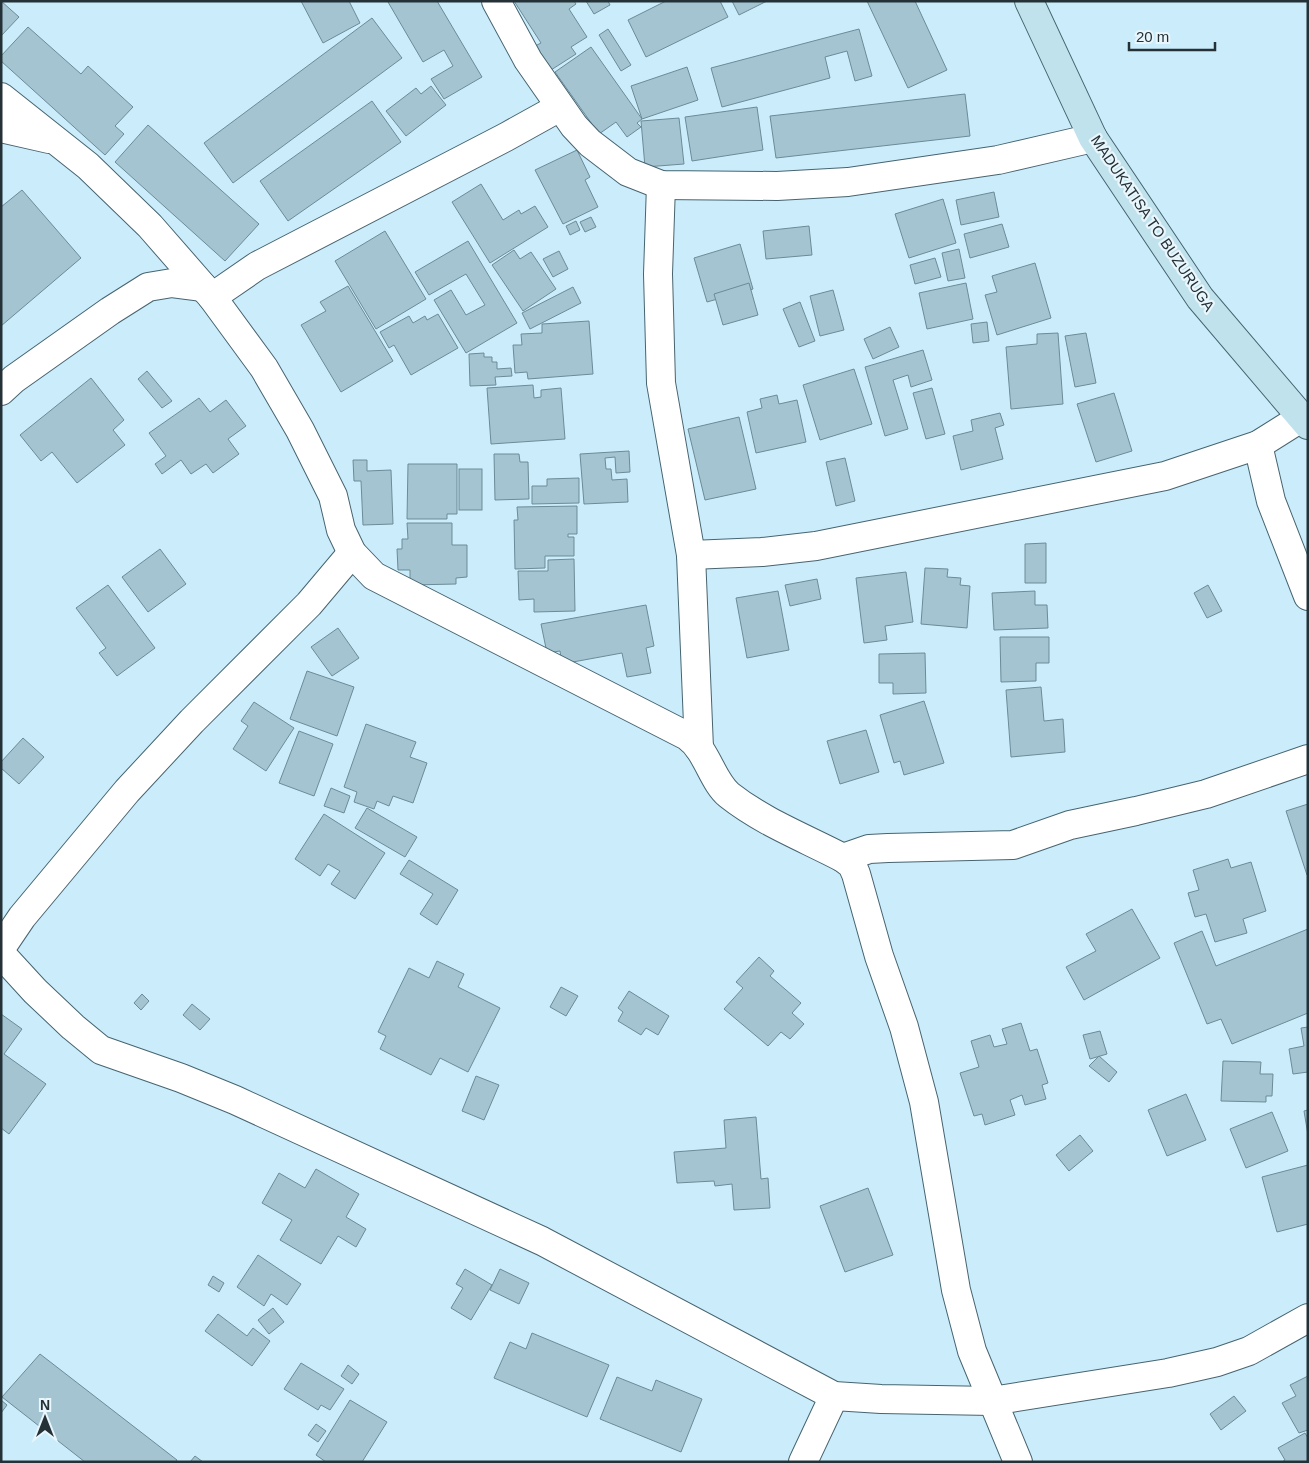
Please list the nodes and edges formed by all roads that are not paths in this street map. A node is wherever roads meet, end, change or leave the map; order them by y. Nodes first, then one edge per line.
1 (496, 1) edge
2 (1029, 1) edge
3 (1, 97) edge
4 (560, 107) junction
5 (1, 128) edge
6 (1093, 138) junction
7 (56, 140) junction
8 (661, 185) junction
9 (208, 292) junction
10 (1, 391) edge
11 (1305, 422) edge
12 (1258, 445) junction
13 (352, 553) junction
14 (691, 555) junction
15 (1308, 596) edge
16 (699, 748) junction
17 (1308, 759) edge
18 (843, 858) junction
19 (1, 948) edge
20 (1, 954) edge
21 (1308, 1318) edge
22 (834, 1396) junction
23 (992, 1401) junction
24 (803, 1462) edge
25 (1018, 1462) edge

1 - 4 street
2 - 6 main road, MADUKATISA TO BUZURUGA
3 - 7 street
4 - 8 street
4 - 9 street
5 - 7 street
6 - 8 street
6 - 11 main road, MADUKATISA TO BUZURUGA
7 - 9 street
8 - 14 street
9 - 10 street
9 - 13 street
11 - 12 street
12 - 14 street
12 - 15 street
13 - 16 street
13 - 19 street
14 - 16 street
16 - 18 street
17 - 18 street
18 - 23 street
20 - 22 street
21 - 23 street
22 - 23 street
22 - 24 street
23 - 25 street

